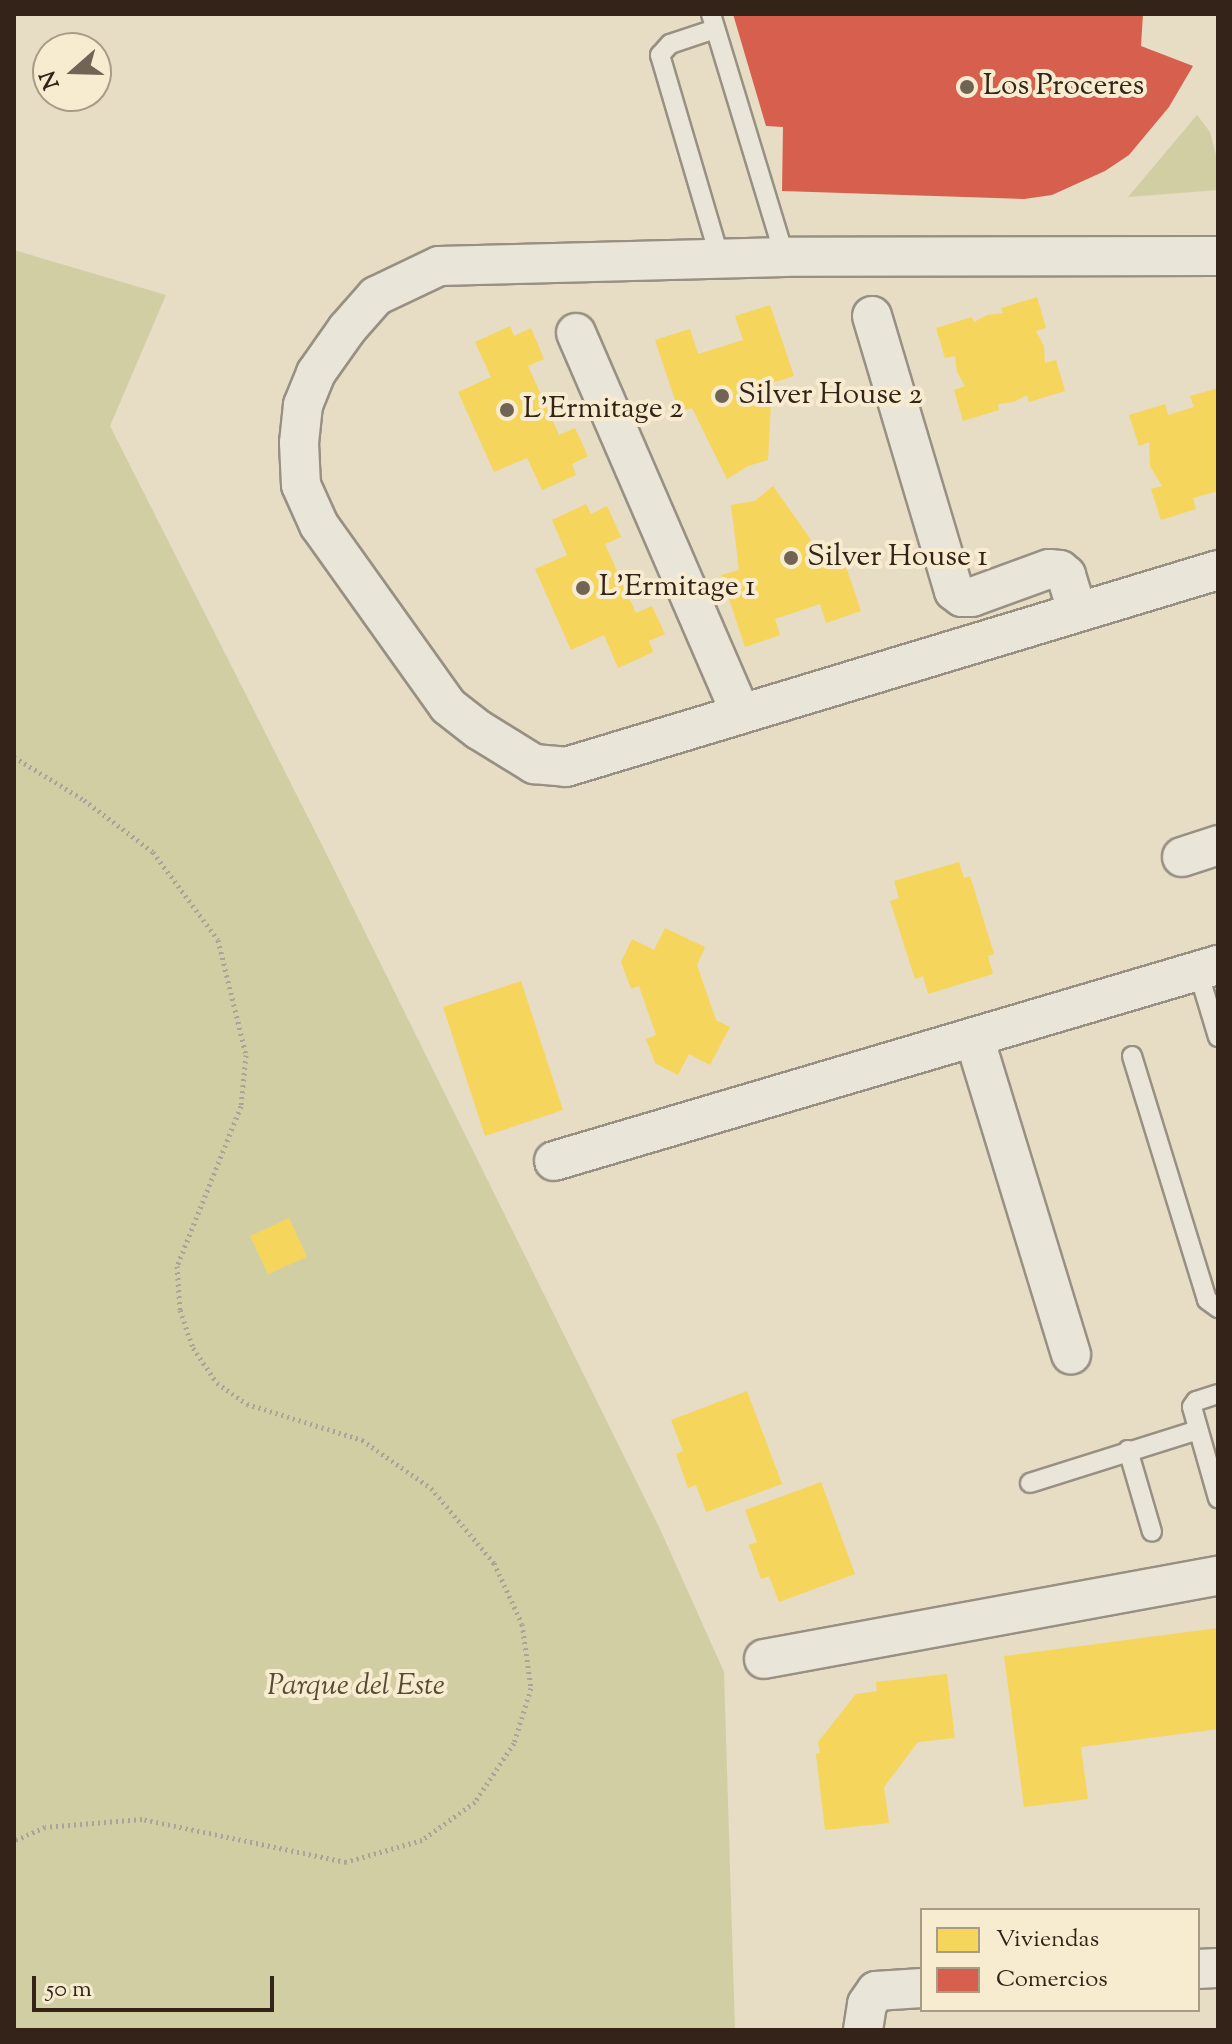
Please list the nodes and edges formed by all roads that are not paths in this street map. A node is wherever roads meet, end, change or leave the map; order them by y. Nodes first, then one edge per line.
1 (713, 22) edge
2 (1218, 256) edge
3 (785, 257) junction
4 (720, 259) junction
5 (872, 316) dead end
6 (576, 333) dead end
7 (1218, 570) edge
8 (1077, 612) junction
9 (740, 712) junction
10 (1218, 845) edge
11 (1182, 857) dead end
12 (1208, 968) edge
13 (974, 1037) junction
14 (1218, 1037) edge
15 (1132, 1056) dead end
16 (554, 1161) dead end
17 (1218, 1308) edge
18 (1071, 1355) dead end
19 (1218, 1394) edge
20 (1198, 1430) junction
21 (1128, 1450) junction
22 (1030, 1483) dead end
23 (1218, 1498) edge
24 (1152, 1532) dead end
25 (1218, 1576) edge
26 (764, 1659) dead end
27 (920, 1988) edge
28 (863, 2030) edge

1 - 3 lane
1 - 4 lane
2 - 3 street
3 - 4 street
4 - 9 street
5 - 8 street
6 - 9 street
7 - 8 street
8 - 9 street
10 - 11 street
12 - 13 street
12 - 14 lane
13 - 16 street
13 - 18 street
15 - 17 lane
19 - 20 lane
20 - 21 lane
20 - 23 lane
21 - 22 lane
21 - 24 lane
25 - 26 street
27 - 28 street

